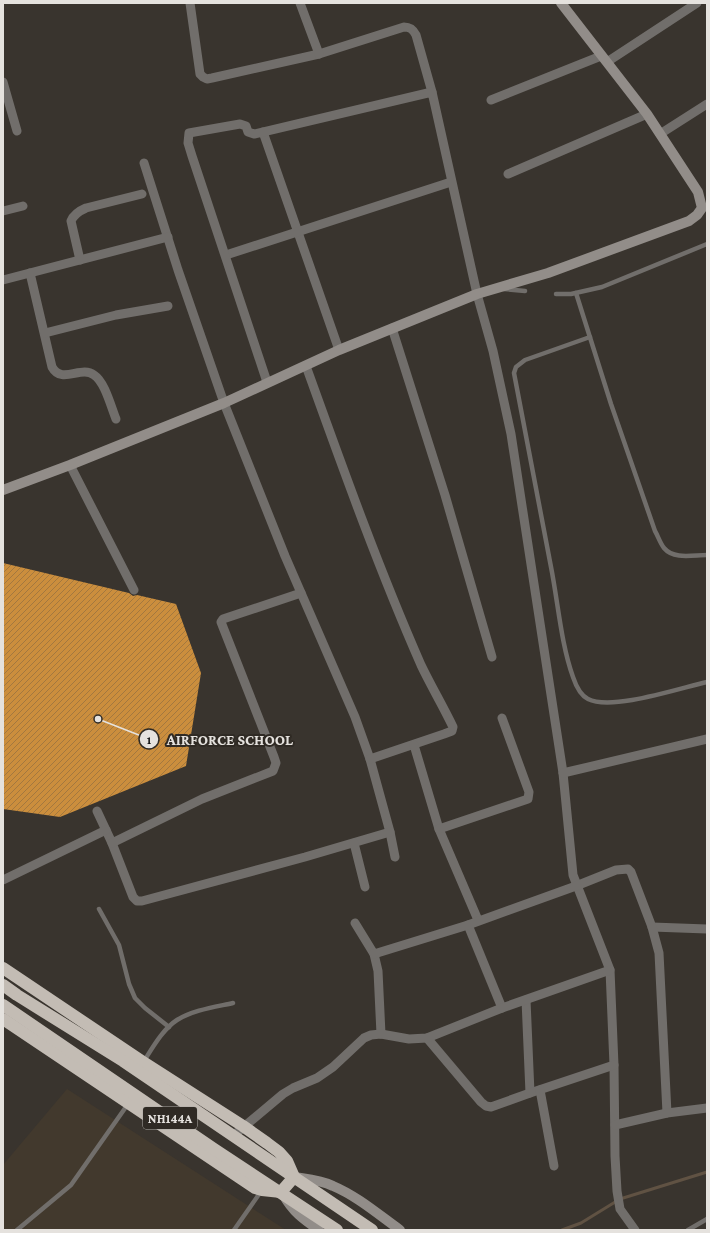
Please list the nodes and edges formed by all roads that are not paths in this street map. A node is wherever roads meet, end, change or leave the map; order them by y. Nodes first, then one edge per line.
1 (190, 3) edge
2 (300, 3) edge
3 (561, 3) edge
4 (696, 3) edge
5 (319, 54) junction
6 (604, 59) junction
7 (3, 82) edge
8 (432, 92) junction
9 (491, 100) dead end
10 (707, 104) edge
11 (647, 114) junction
12 (17, 131) dead end
13 (263, 132) junction
14 (660, 134) junction
15 (144, 163) dead end
16 (508, 174) dead end
17 (451, 182) junction
18 (142, 194) dead end
19 (22, 206) dead end
20 (705, 207) edge
21 (3, 212) edge
22 (298, 232) junction
23 (168, 237) junction
24 (707, 244) edge
25 (226, 255) junction
26 (80, 260) junction
27 (30, 274) junction
28 (3, 280) edge
29 (496, 288) junction
30 (525, 292) dead end
31 (576, 293) junction
32 (477, 294) junction
33 (556, 294) dead end
34 (168, 306) dead end
35 (392, 328) junction
36 (45, 333) junction
37 (590, 337) junction
38 (339, 350) junction
39 (306, 366) junction
40 (267, 382) junction
41 (224, 403) junction
42 (116, 419) dead end
43 (70, 465) junction
44 (3, 490) edge
45 (707, 555) edge
46 (134, 590) dead end
47 (301, 593) junction
48 (492, 657) dead end
49 (707, 682) edge
50 (502, 718) dead end
51 (707, 739) edge
52 (414, 745) junction
53 (370, 759) junction
54 (564, 774) junction
55 (97, 811) dead end
56 (439, 829) junction
57 (106, 830) junction
58 (390, 832) junction
59 (112, 843) junction
60 (354, 843) junction
61 (395, 857) dead end
62 (3, 880) edge
63 (576, 886) junction
64 (365, 887) dead end
65 (99, 909) dead end
66 (478, 920) junction
67 (355, 923) dead end
68 (468, 925) junction
69 (652, 927) junction
70 (707, 929) edge
71 (374, 954) junction
72 (3, 968) edge
73 (610, 970) junction
74 (3, 985) edge
75 (526, 1000) junction
76 (233, 1003) dead end
77 (3, 1005) edge
78 (502, 1008) junction
79 (3, 1019) edge
80 (169, 1027) junction
81 (381, 1034) junction
82 (427, 1038) junction
83 (614, 1065) junction
84 (140, 1066) junction
85 (540, 1090) junction
86 (530, 1093) junction
87 (132, 1098) junction
88 (707, 1108) edge
89 (667, 1113) junction
90 (615, 1125) junction
91 (243, 1126) junction
92 (234, 1135) junction
93 (554, 1166) dead end
94 (294, 1177) junction
95 (264, 1187) junction
96 (281, 1192) junction
97 (707, 1218) edge
98 (17, 1230) edge
99 (234, 1230) edge
100 (319, 1230) edge
101 (337, 1230) edge
102 (372, 1230) edge
103 (400, 1230) edge
104 (635, 1230) edge
105 (688, 1230) edge

1 - 5 street
2 - 5 street
3 - 6 street
4 - 6 street
5 - 8 street
6 - 9 street
6 - 11 street
7 - 12 street
8 - 13 street
8 - 17 street
10 - 14 street
11 - 14 street
11 - 16 street
13 - 22 street
13 - 25 street
14 - 20 street
15 - 23 street
17 - 22 street
17 - 32 street
18 - 26 street
19 - 21 street
20 - 29 street
22 - 25 street
22 - 38 street
23 - 26 street
23 - 41 street
24 - 31 lane
25 - 40 street
26 - 27 street
27 - 28 street
27 - 36 street
29 - 30 lane
29 - 32 street
31 - 33 lane
31 - 37 lane
32 - 35 street
32 - 54 street
34 - 36 street
35 - 38 street
35 - 48 street
36 - 42 street
37 - 45 lane
37 - 49 lane
38 - 39 street
39 - 40 street
39 - 52 street
40 - 41 street
41 - 43 street
41 - 47 street
43 - 44 street
43 - 46 street
47 - 53 street
47 - 59 street
50 - 56 street
51 - 54 street
52 - 53 street
52 - 56 street
53 - 58 street
54 - 63 street
55 - 57 street
56 - 66 street
57 - 59 street
57 - 62 street
58 - 60 street
58 - 61 street
59 - 60 street
60 - 64 street
63 - 66 street
63 - 69 street
63 - 73 street
65 - 80 lane
66 - 68 street
67 - 71 street
68 - 71 street
68 - 78 street
69 - 70 street
69 - 89 street
71 - 81 street
72 - 84 highway
73 - 75 street
73 - 83 street
74 - 84 highway, NH144A
75 - 78 street
75 - 86 street
76 - 80 lane
77 - 87 highway, NH144A
78 - 82 street
79 - 87 highway
80 - 84 lane
81 - 82 street
81 - 91 street
82 - 86 street
83 - 85 street
83 - 90 street
84 - 91 highway
84 - 92 highway, NH144A
85 - 86 street
85 - 93 street
87 - 95 highway, NH144A
87 - 98 lane
88 - 89 street
89 - 90 street
90 - 104 street
91 - 92 street
91 - 94 highway
92 - 94 highway, NH144A
94 - 96 highway
94 - 102 highway, NH144A
94 - 103 street
95 - 96 highway, NH144A
95 - 99 lane
96 - 100 street
96 - 101 highway, NH144A
97 - 105 lane

